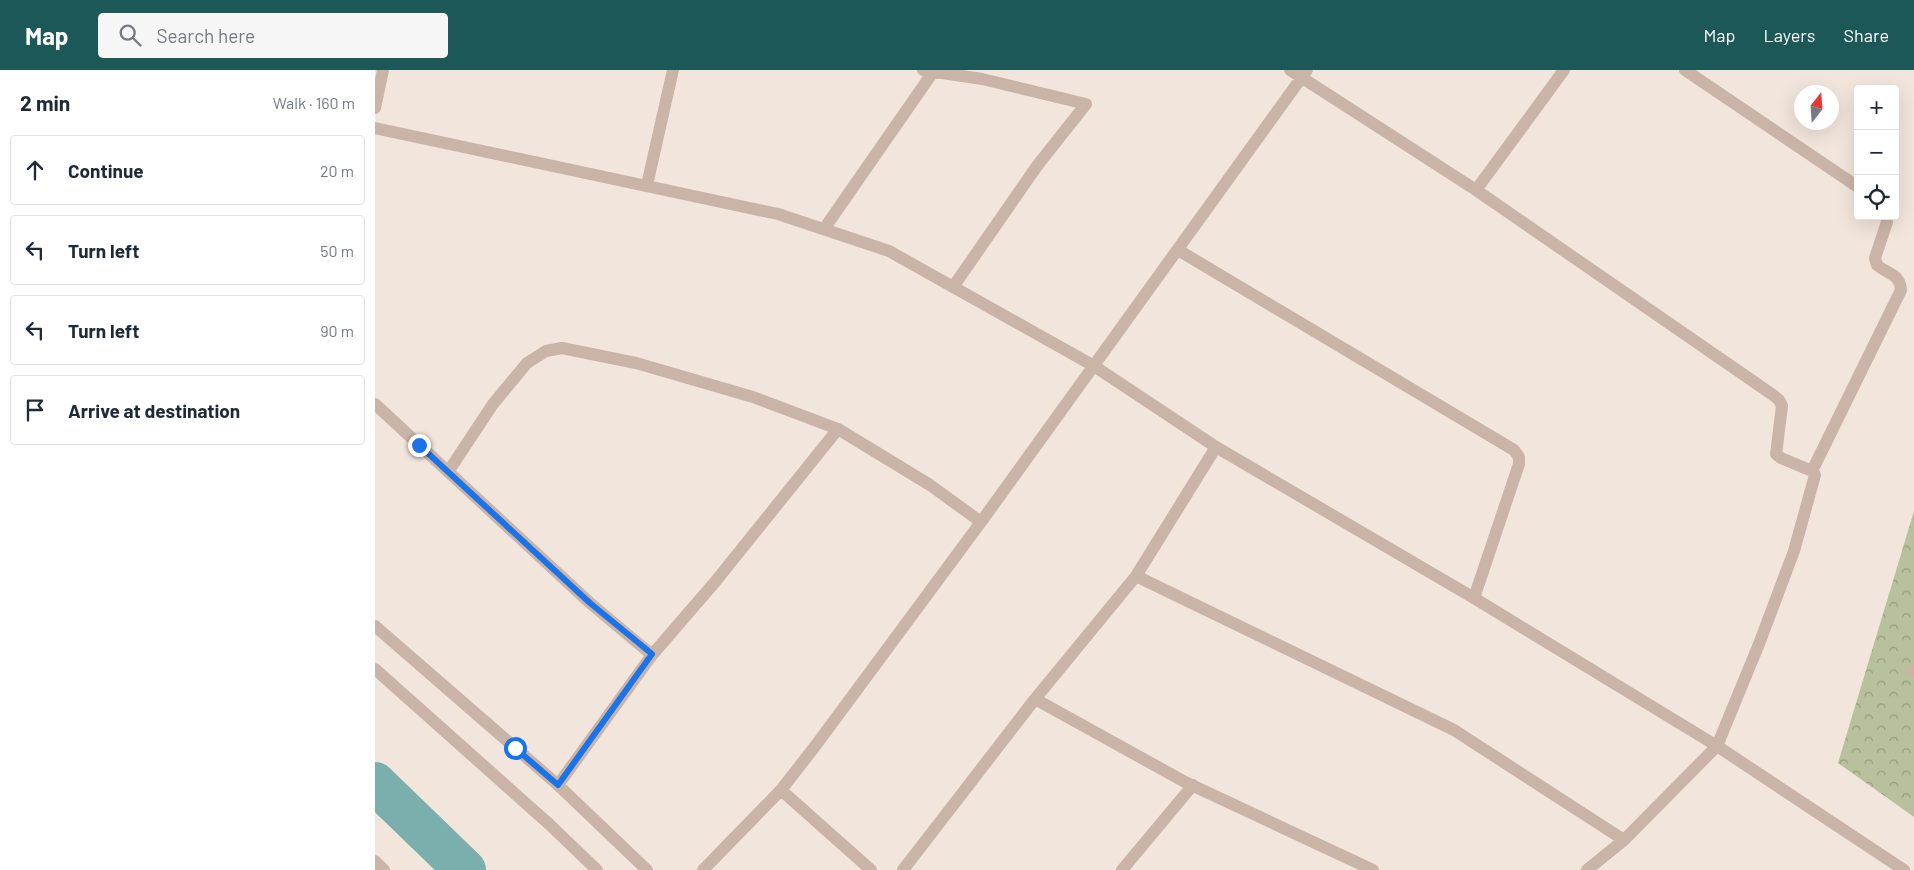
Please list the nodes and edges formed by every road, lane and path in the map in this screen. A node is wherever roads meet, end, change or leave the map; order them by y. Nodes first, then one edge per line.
1 (383, 70) edge
2 (673, 70) edge
3 (1290, 70) edge
4 (1564, 70) edge
5 (1685, 70) edge
6 (928, 71) edge
7 (1304, 74) edge
8 (375, 108) edge
9 (375, 128) edge
10 (1854, 184) edge
11 (647, 185) junction
12 (1475, 190) junction
13 (1887, 220) edge
14 (824, 230) junction
15 (1178, 250) junction
16 (953, 288) junction
17 (1094, 366) junction
18 (375, 404) edge
19 (838, 429) junction
20 (1216, 447) junction
21 (1812, 471) junction
22 (448, 472) junction
23 (981, 522) junction
24 (1136, 576) junction
25 (1474, 598) junction
26 (375, 626) edge
27 (652, 654) junction
28 (375, 669) edge
29 (1035, 699) junction
30 (1717, 746) junction
31 (558, 785) junction
32 (1193, 785) junction
33 (781, 790) junction
34 (1625, 840) junction
35 (375, 861) edge
36 (384, 870) edge
37 (597, 870) edge
38 (647, 870) edge
39 (703, 870) edge
40 (871, 870) edge
41 (903, 870) edge
42 (1122, 870) edge
43 (1373, 870) edge
44 (1587, 870) edge
45 (1904, 870) edge

1 - 8 street
2 - 11 street
3 - 7 street
4 - 12 street
5 - 10 street
6 - 14 street
6 - 16 street
7 - 12 street
7 - 15 street
9 - 11 street
11 - 14 street
12 - 21 street
13 - 21 street
14 - 16 street
15 - 17 street
15 - 25 street
16 - 17 street
17 - 20 street
17 - 23 street
18 - 22 street
19 - 22 street
19 - 23 street
19 - 27 street
20 - 24 street
20 - 25 street
21 - 30 street
22 - 27 street
23 - 33 street
24 - 29 street
24 - 34 street
25 - 30 street
26 - 31 street
27 - 31 street
28 - 37 street
29 - 32 street
29 - 41 street
30 - 34 street
30 - 45 street
31 - 38 street
32 - 42 street
32 - 43 street
33 - 39 street
33 - 40 street
34 - 44 street
35 - 36 street

